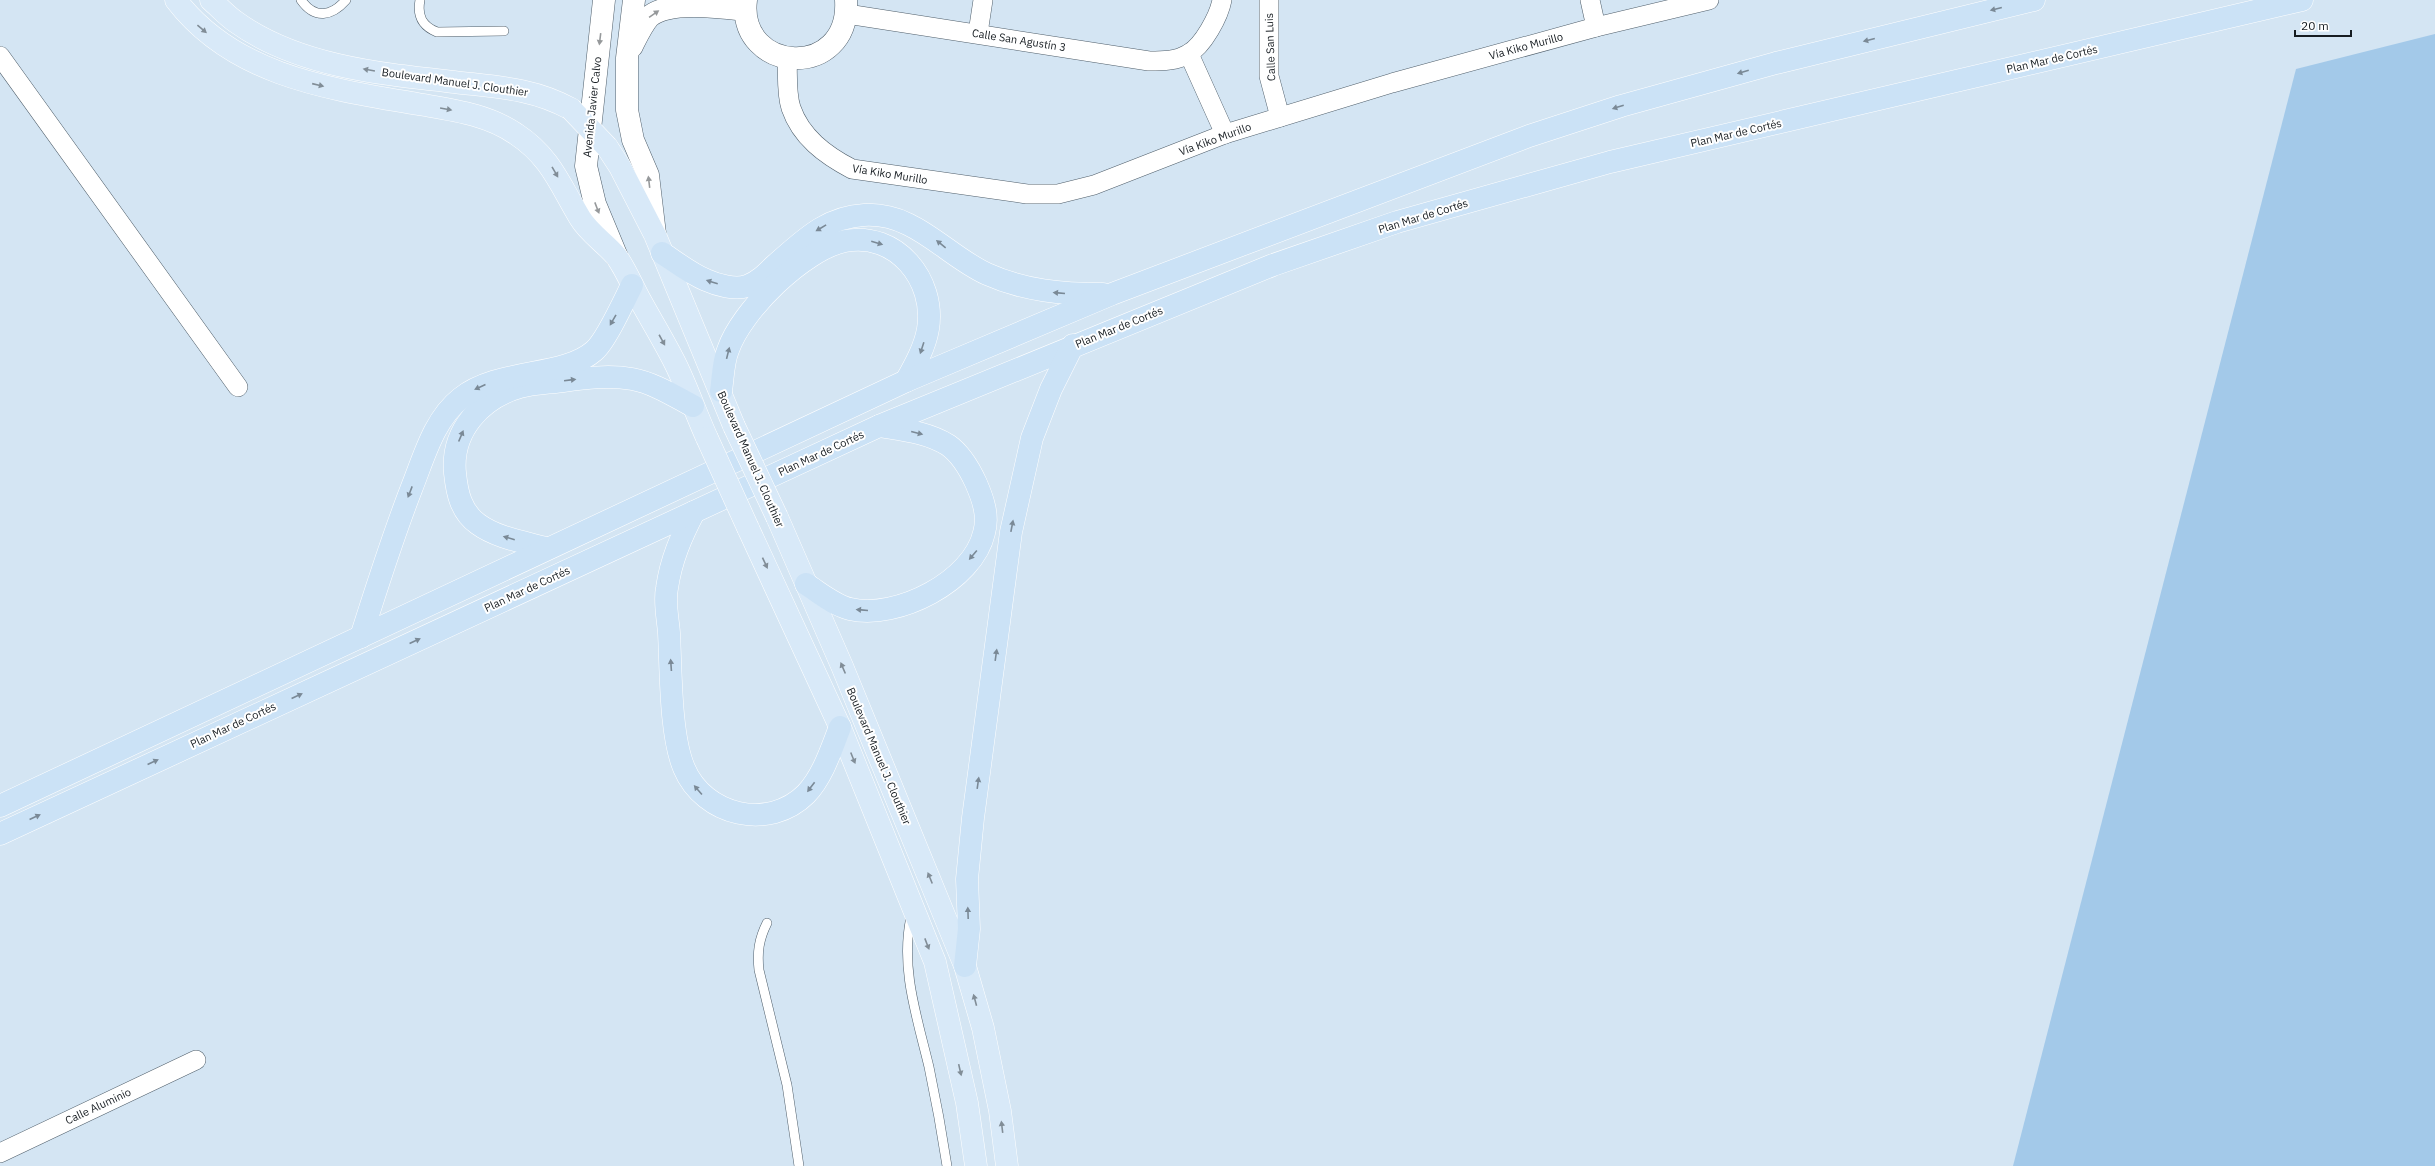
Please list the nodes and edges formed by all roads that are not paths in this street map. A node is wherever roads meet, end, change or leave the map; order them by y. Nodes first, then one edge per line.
1 (176, 0) edge
2 (211, 0) edge
3 (301, 0) edge
4 (346, 0) edge
5 (420, 0) edge
6 (604, 0) edge
7 (634, 0) edge
8 (983, 0) edge
9 (1222, 0) edge
10 (1269, 0) edge
11 (1590, 0) edge
12 (1709, 0) edge
13 (2034, 0) edge
14 (2302, 0) edge
15 (746, 5) edge
16 (847, 7) edge
17 (1596, 27) junction
18 (504, 31) dead end
19 (978, 33) junction
20 (1189, 54) junction
21 (0, 56) edge
22 (627, 58) junction
23 (787, 59) junction
24 (1280, 117) junction
25 (1225, 134) junction
26 (659, 244) junction
27 (617, 257) junction
28 (632, 285) junction
29 (1112, 294) junction
30 (1073, 346) junction
31 (906, 381) junction
32 (238, 387) dead end
33 (721, 392) junction
34 (693, 406) junction
35 (878, 426) junction
36 (694, 512) junction
37 (546, 548) junction
38 (806, 584) junction
39 (361, 637) junction
40 (840, 727) junction
41 (0, 806) edge
42 (0, 834) edge
43 (913, 907) junction
44 (767, 923) dead end
45 (965, 966) junction
46 (196, 1060) dead end
47 (0, 1153) edge
48 (799, 1166) edge
49 (947, 1166) edge
50 (976, 1166) edge
51 (1007, 1166) edge

1 -> 27 main road
26 -> 2 main road, Boulevard Manuel J. Clouthier, bridge
3 - 4 lane
5 - 18 lane
6 -> 27 street, Avenida Javier Calvo
7 - 22 street
8 - 19 street
9 - 20 street
10 - 24 street, Calle San Luis
11 - 17 street
12 - 17 street, Vía Kiko Murillo
13 -> 29 highway
14 - 30 highway, Plan Mar de Cortés
22 -> 15 street
15 - 23 street
16 - 19 street, Calle San Agustín 3
16 - 23 street
17 - 24 street, Vía Kiko Murillo
19 - 20 street, Calle San Agustín 3
20 - 25 street
21 - 32 street
26 -> 22 street
23 - 25 street, Vía Kiko Murillo
24 - 25 street, Vía Kiko Murillo
29 -> 26 highway
26 - 33 main road, Boulevard Manuel J. Clouthier
27 - 28 main road
28 -> 34 main road
28 -> 39 highway
29 - 31 highway
30 - 35 highway, Plan Mar de Cortés
45 -> 30 highway
33 -> 31 highway
31 - 37 highway
33 - 38 main road, Boulevard Manuel J. Clouthier, bridge
37 -> 34 highway
34 -> 40 main road, bridge
35 - 36 highway, Plan Mar de Cortés
35 -> 38 highway
40 -> 36 highway
42 -> 36 highway, Plan Mar de Cortés
37 - 39 highway
45 -> 38 main road, Boulevard Manuel J. Clouthier
39 - 41 highway
40 -> 43 main road
43 - 49 lane
43 -> 50 main road
44 - 48 lane
51 -> 45 main road, Boulevard Manuel J. Clouthier
46 - 47 street, Calle Aluminio

